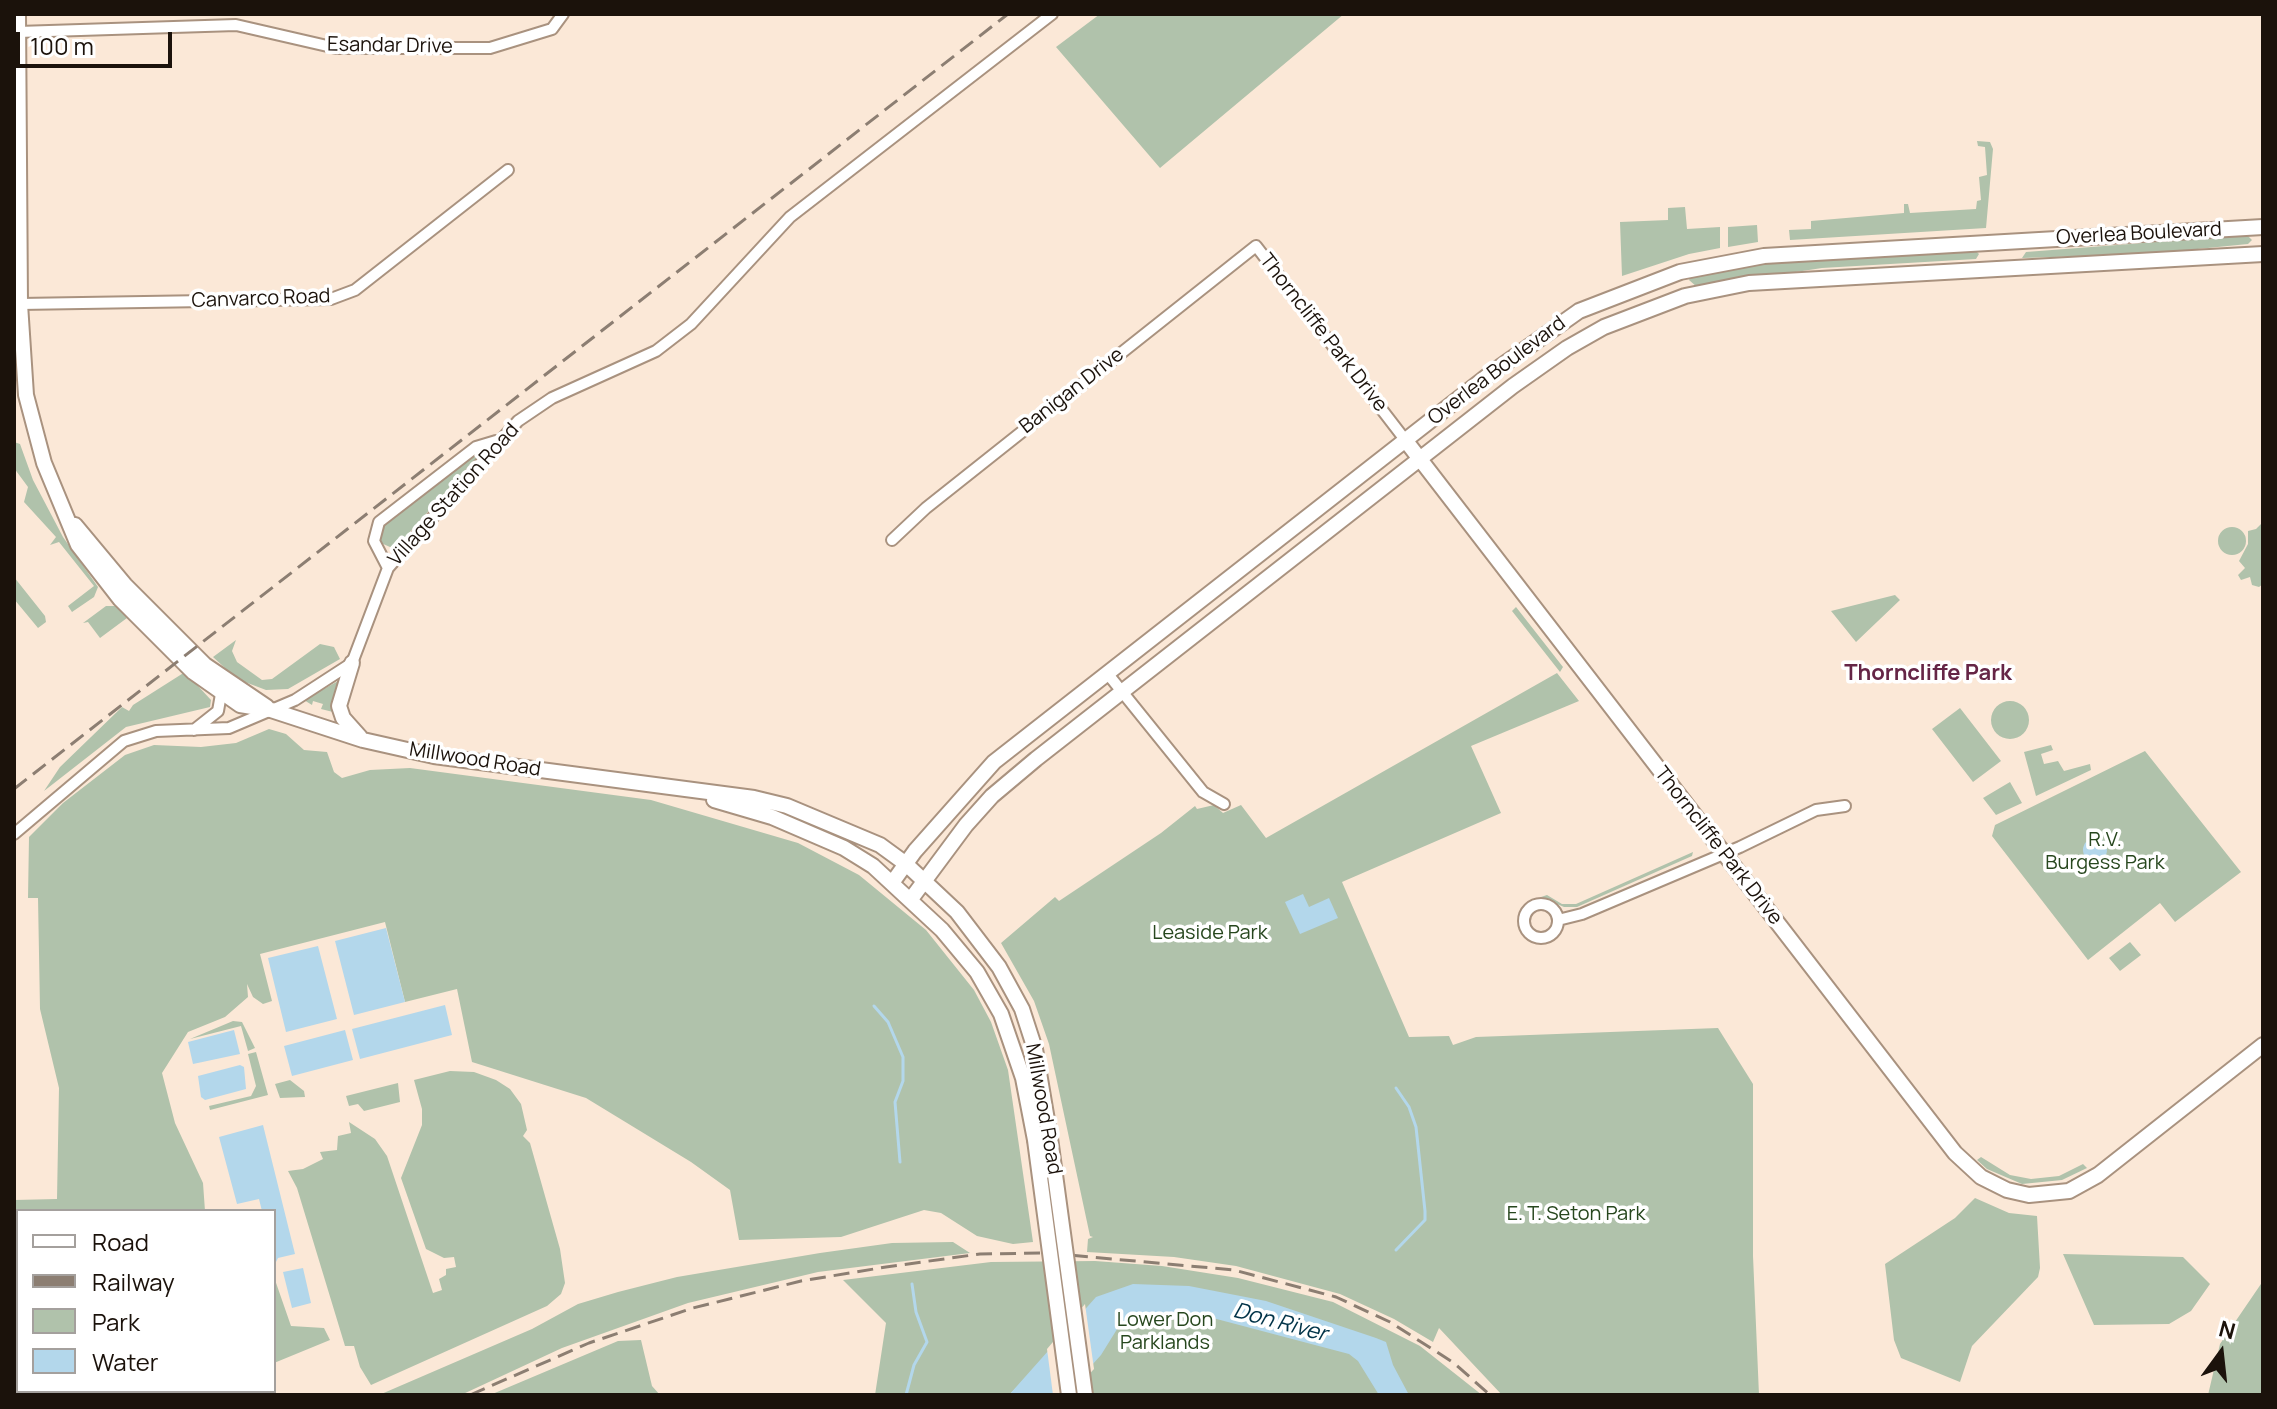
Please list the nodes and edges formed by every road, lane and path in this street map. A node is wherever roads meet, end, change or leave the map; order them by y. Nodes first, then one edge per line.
1 (18, 14) edge
2 (563, 14) edge
3 (1052, 14) edge
4 (18, 32) junction
5 (508, 170) dead end
6 (16, 182) edge
7 (2263, 227) edge
8 (1256, 246) joint
9 (2263, 254) edge
10 (20, 304) junction
11 (22, 413) edge
12 (497, 441) junction
13 (1406, 441) junction
14 (1420, 460) junction
15 (69, 518) junction
16 (892, 540) dead end
17 (388, 568) junction
18 (352, 663) junction
19 (1107, 673) junction
20 (1122, 693) junction
21 (221, 694) junction
22 (271, 710) junction
23 (194, 730) junction
24 (363, 740) junction
25 (683, 790) junction
26 (1224, 804) dead end
27 (1845, 806) dead end
28 (14, 834) edge
29 (1723, 853) junction
30 (906, 864) junction
31 (923, 880) junction
32 (892, 883) junction
33 (911, 899) junction
34 (1558, 920) dead end
35 (2263, 1045) edge
36 (1069, 1395) edge
37 (1085, 1395) edge

1 - 4 main road, Millwood Road
2 - 4 street, Esandar Drive
3 - 12 street, Village Station Road
4 - 6 main road, Millwood Road
5 - 10 street, Canvarco Road
6 - 10 main road, Millwood Road
7 - 13 main road, Overlea Boulevard
8 - 13 street, Thorncliffe Park Drive
8 - 16 street, Banigan Drive
9 - 14 main road, Overlea Boulevard
10 - 11 main road, Millwood Road
11 - 15 main road, Millwood Road
12 - 17 street, Village Station Road
12 - 17 street
13 - 14 main road, Thorncliffe Park Drive
13 - 19 main road, Overlea Boulevard
14 - 20 main road, Overlea Boulevard
14 - 29 main road, Thorncliffe Park Drive
15 - 21 main road, Millwood Road
15 - 22 main road, Millwood Road
17 - 18 street, Village Station Road
18 - 22 street
18 - 24 main road
19 - 20 street
19 - 30 main road, Overlea Boulevard
20 - 26 street
20 - 31 main road, Overlea Boulevard
21 - 22 main road, Millwood Road
21 - 23 street
22 - 23 street
22 - 24 main road, Millwood Road
23 - 28 street
24 - 25 main road, Millwood Road
25 - 30 main road, Millwood Road
25 - 32 main road, Millwood Road
27 - 29 street
29 - 34 street
29 - 35 main road, Thorncliffe Park Drive
30 - 31 main road, Millwood Road
30 - 32 main road, Overlea Boulevard
31 - 33 main road, Overlea Boulevard
31 - 37 main road, Millwood Road, bridge
32 - 33 main road, Millwood Road
33 - 36 main road, Millwood Road, bridge

